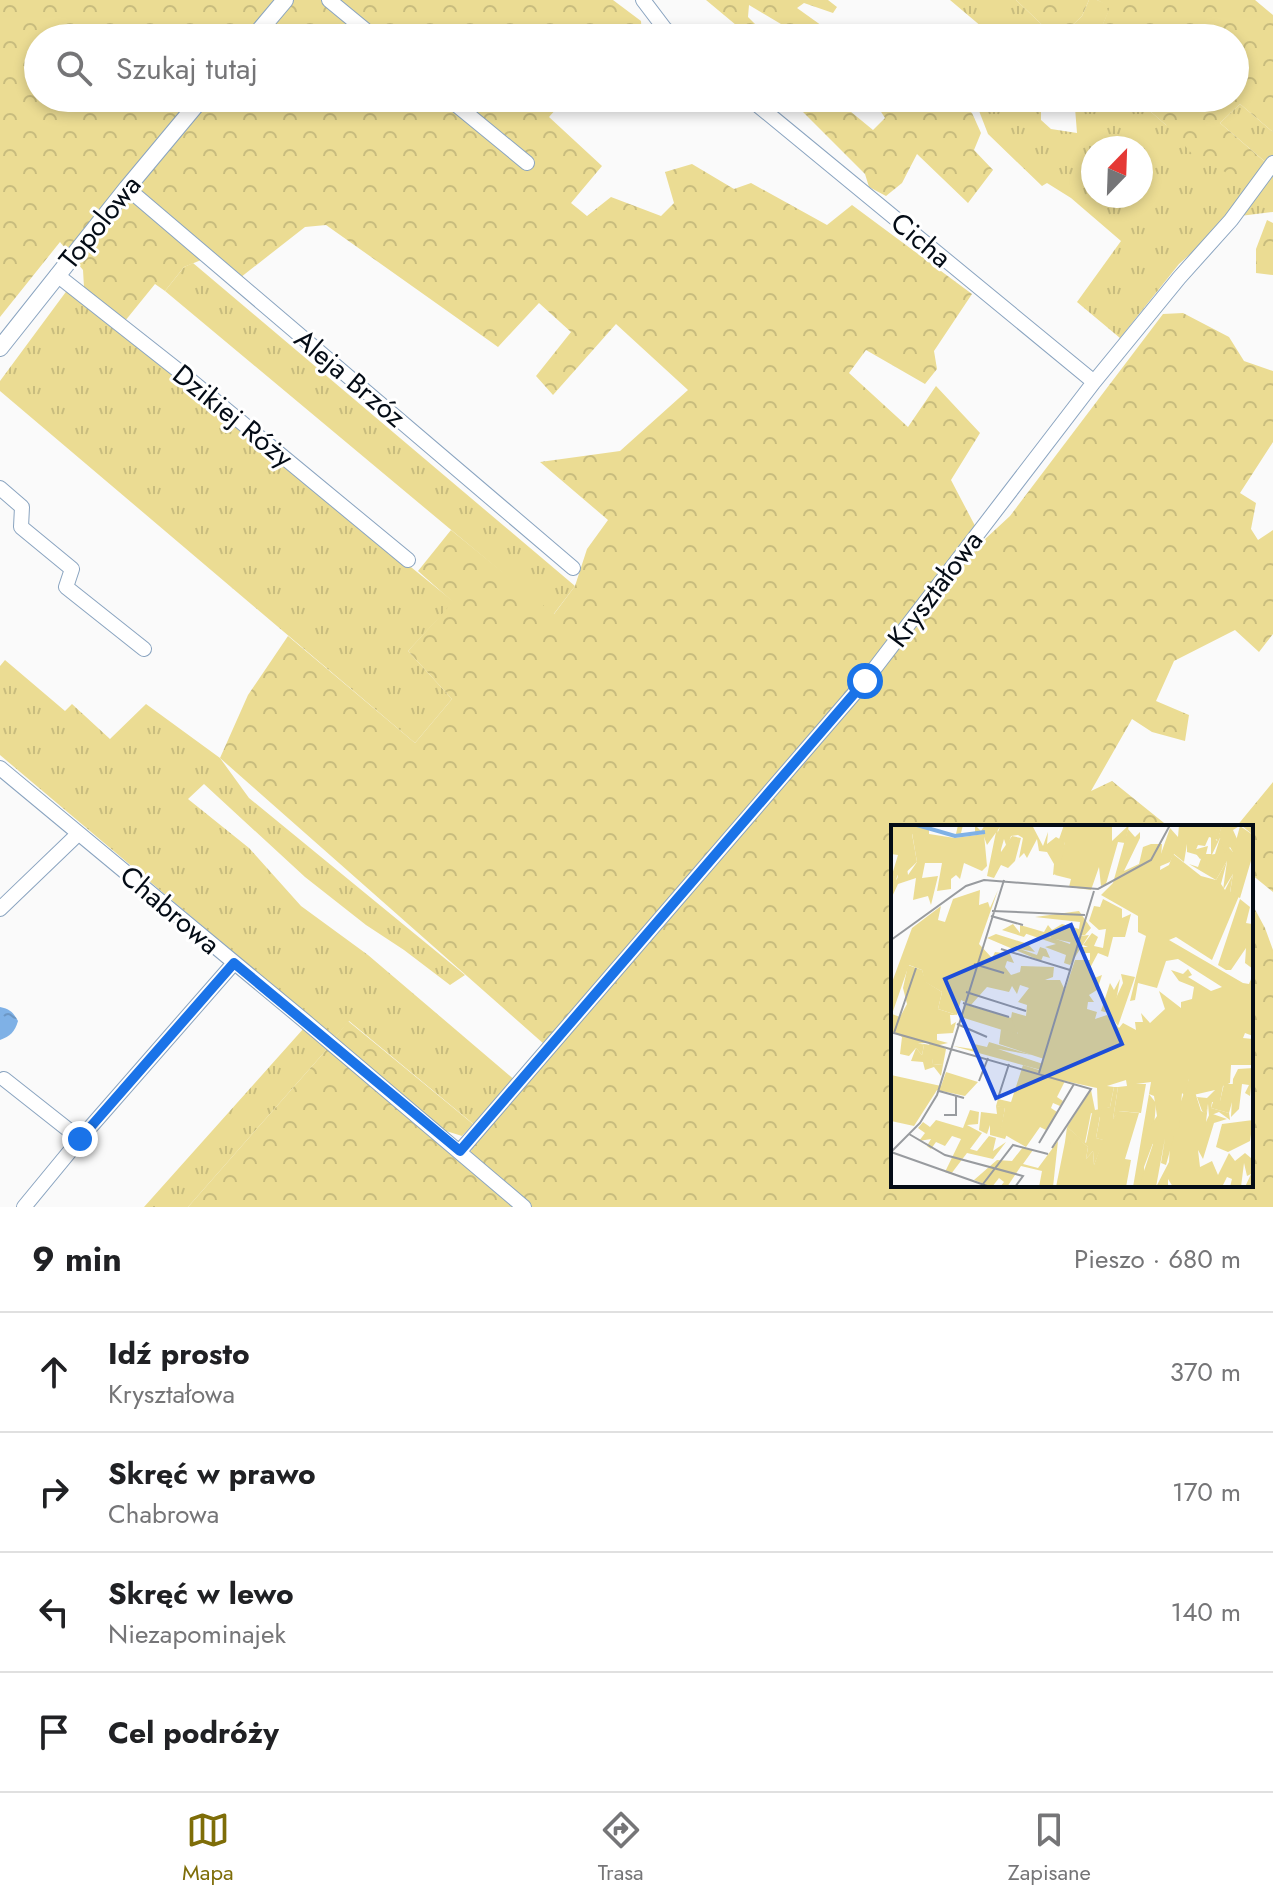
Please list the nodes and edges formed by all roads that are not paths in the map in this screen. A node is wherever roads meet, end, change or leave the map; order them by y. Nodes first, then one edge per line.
1 (285, 0) edge
2 (329, 0) edge
3 (643, 0) edge
4 (265, 24) edge
5 (358, 24) edge
6 (661, 24) edge
7 (190, 112) edge
8 (465, 112) edge
9 (766, 112) edge
10 (527, 163) dead end
11 (1273, 163) edge
12 (127, 188) junction
13 (57, 275) junction
14 (0, 348) edge
15 (1094, 382) junction
16 (0, 488) edge
17 (408, 560) dead end
18 (573, 568) dead end
19 (144, 649) dead end
20 (0, 768) edge
21 (78, 834) junction
22 (0, 909) edge
23 (234, 963) junction
24 (4, 1079) dead end
25 (80, 1139) junction
26 (460, 1151) junction
27 (24, 1207) edge
28 (524, 1207) edge

1 - 4 street
2 - 5 street
3 - 6 street
7 - 12 street, Topolowa
8 - 10 street
9 - 15 street, Cicha
11 - 15 street, Kryształowa
12 - 13 street, Topolowa
12 - 18 street, Aleja Brzóz
13 - 14 street, Topolowa
13 - 17 street, Dzikiej Róży
15 - 26 street, Kryształowa
16 - 19 street
20 - 21 street, Chabrowa
21 - 22 street
21 - 23 street, Chabrowa
23 - 25 street
23 - 26 street, Chabrowa
24 - 25 street
25 - 27 street
26 - 28 street, Chabrowa

